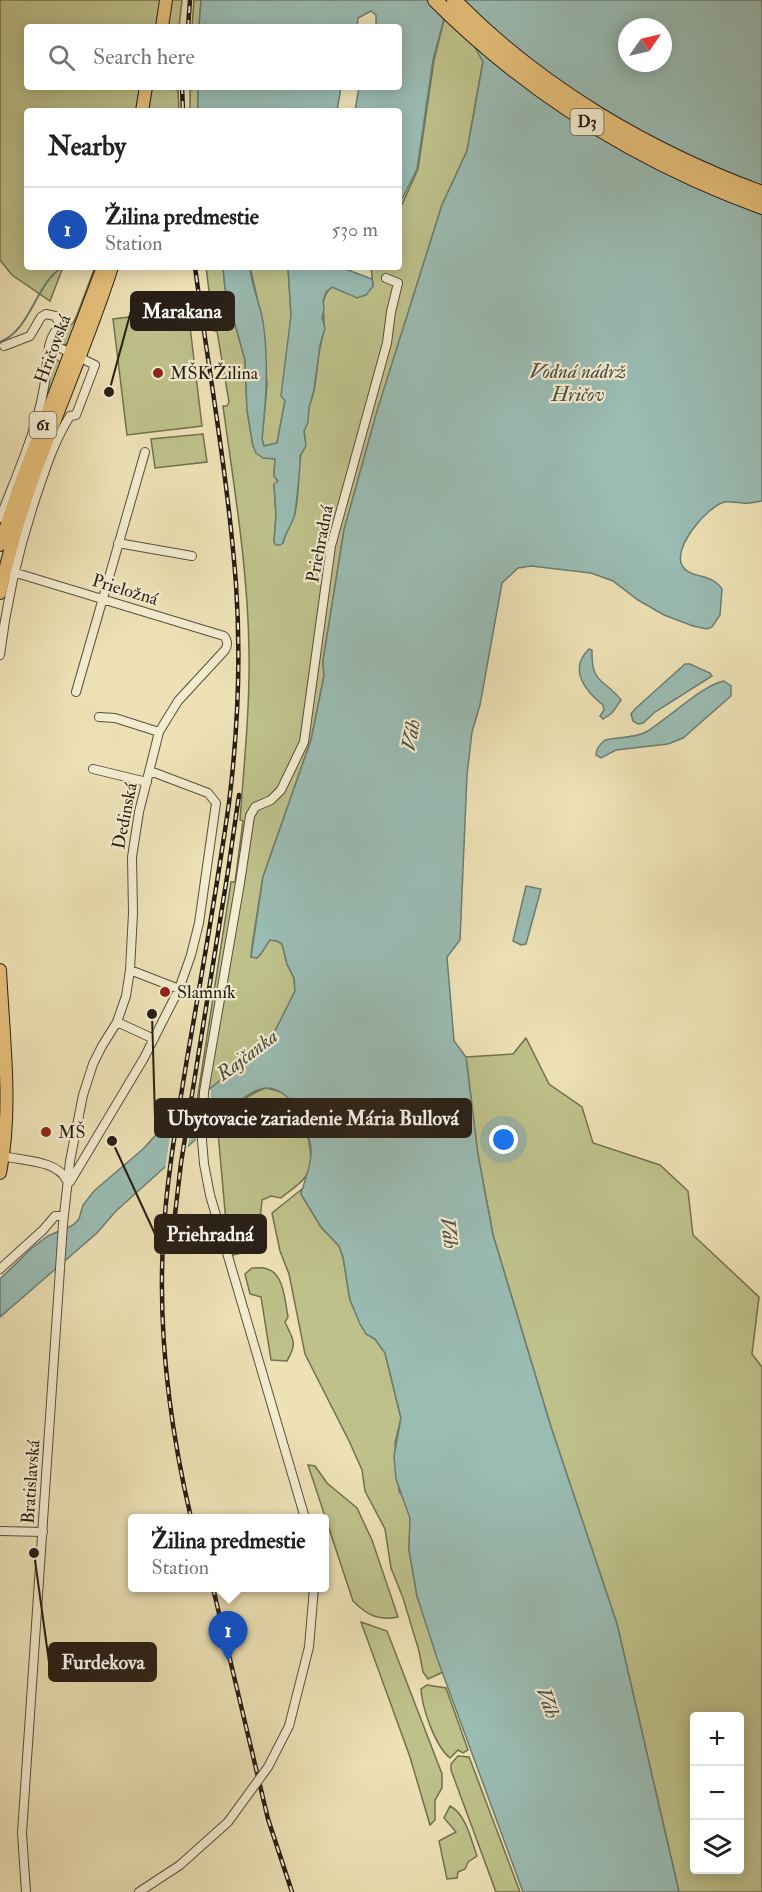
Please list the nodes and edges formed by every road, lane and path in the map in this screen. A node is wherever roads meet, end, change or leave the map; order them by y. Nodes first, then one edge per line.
1 (157, 0) edge
2 (165, 0) edge
3 (435, 0) edge
4 (454, 0) edge
5 (154, 24) edge
6 (162, 24) edge
7 (146, 90) edge
8 (154, 90) edge
9 (142, 108) edge
10 (151, 108) edge
11 (762, 193) edge
12 (762, 207) edge
13 (101, 270) edge
14 (111, 270) edge
15 (386, 278) dead end
16 (50, 343) junction
17 (4, 346) dead end
18 (75, 355) junction
19 (65, 414) junction
20 (145, 452) dead end
21 (0, 518) edge
22 (118, 543) junction
23 (0, 545) edge
24 (192, 556) dead end
25 (13, 572) junction
26 (0, 592) edge
27 (102, 599) junction
28 (227, 640) joint
29 (0, 655) edge
30 (76, 692) dead end
31 (99, 717) dead end
32 (159, 732) junction
33 (93, 769) dead end
34 (150, 771) junction
35 (147, 782) junction
36 (0, 970) edge
37 (130, 970) junction
38 (179, 989) junction
39 (117, 1022) junction
40 (154, 1039) junction
41 (3, 1156) junction
42 (0, 1173) edge
43 (68, 1186) junction
44 (63, 1220) junction
45 (0, 1269) edge
46 (304, 1514) edge
47 (0, 1532) edge
48 (43, 1532) junction
49 (314, 1592) edge
50 (26, 1892) edge
51 (139, 1892) edge

1 - 5 main road
2 - 6 main road
3 - 12 highway, D3
4 - 11 highway, D3
7 - 9 main road
8 - 10 main road
13 - 18 main road, Hričovská / 61
14 - 18 main road, Hričovská / 61
15 - 46 street, Priehradná
16 - 17 street
16 - 18 street
16 - 21 street
18 - 19 main road, Hričovská / 61
18 - 19 street, Hričovská
18 - 23 main road, Hričovská / 61
19 - 25 street, Hričovská
19 - 26 main road, Hričovská / 61
20 - 22 street
22 - 24 street
22 - 27 street
25 - 27 street, Prieložná
25 - 29 street, Hričovská
27 - 28 street, Prieložná
27 - 30 street
28 - 32 street, Dedinská
31 - 32 street
32 - 34 street, Dedinská
33 - 35 street
34 - 35 street, Dedinská
34 - 38 street
35 - 37 street, Dedinská
36 - 41 main road
37 - 38 street
37 - 39 street, Dedinská
38 - 40 street
39 - 40 street
39 - 43 street, Dedinská
40 - 43 street
41 - 42 main road
41 - 43 street
43 - 44 street, Bratislavská
44 - 45 street
44 - 48 street, Bratislavská
47 - 48 street
48 - 50 street, Bratislavská
49 - 51 street, bridge

